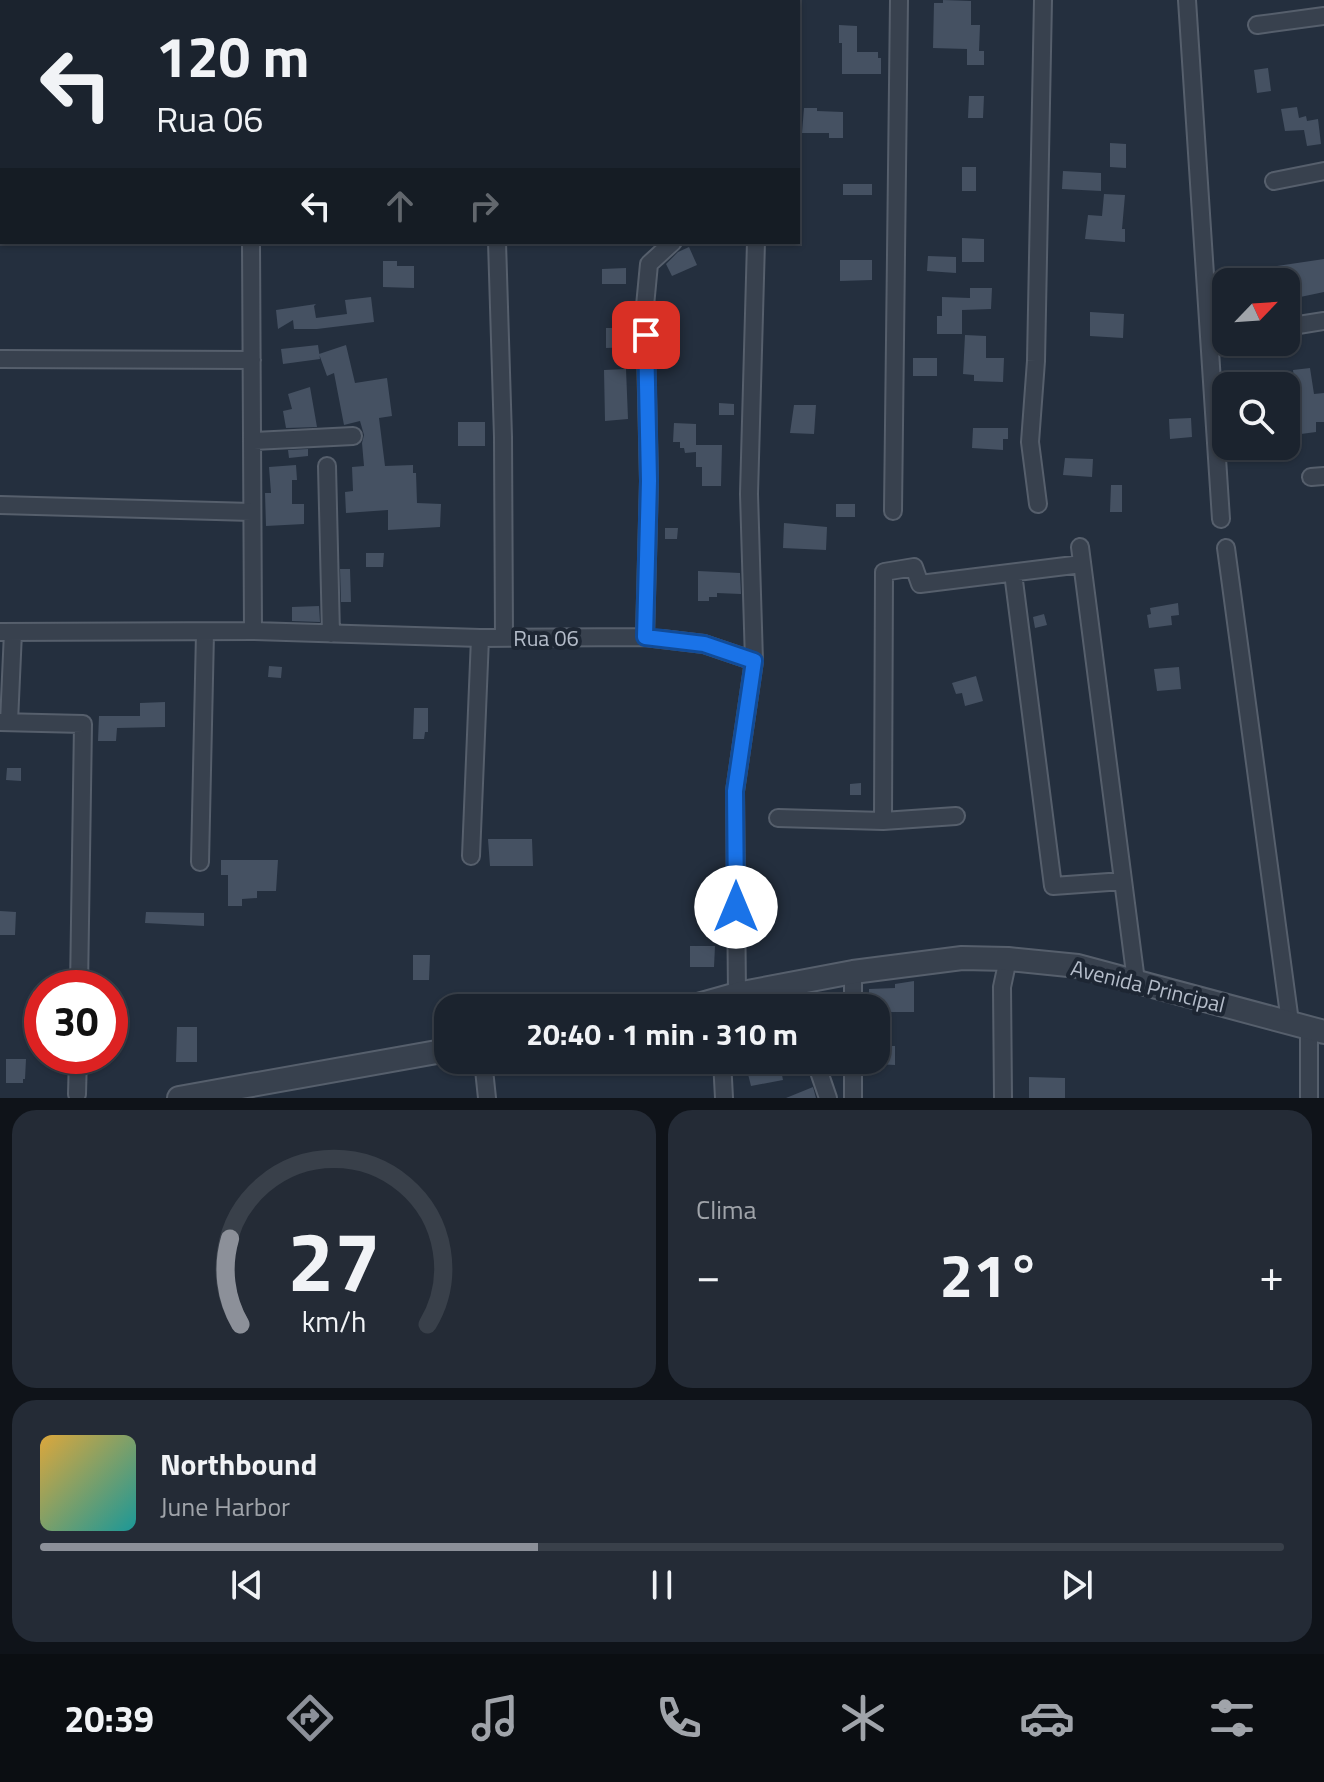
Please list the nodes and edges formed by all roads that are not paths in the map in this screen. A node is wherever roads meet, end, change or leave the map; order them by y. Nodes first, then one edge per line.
1 (899, 0) edge
2 (1043, 0) edge
3 (1187, 0) edge
4 (1324, 16) edge
5 (1257, 25) dead end
6 (1324, 171) edge
7 (1274, 181) dead end
8 (251, 244) edge
9 (497, 244) edge
10 (671, 244) edge
11 (756, 244) edge
12 (1324, 321) edge
13 (1300, 325) edge
14 (0, 359) edge
15 (252, 360) junction
16 (353, 436) dead end
17 (252, 441) junction
18 (327, 466) dead end
19 (1038, 504) dead end
20 (0, 505) edge
21 (893, 511) dead end
22 (252, 512) junction
23 (1221, 519) dead end
24 (1226, 548) dead end
25 (1013, 573) junction
26 (253, 631) junction
27 (6, 632) edge
28 (205, 633) junction
29 (331, 634) junction
30 (645, 637) junction
31 (480, 638) junction
32 (504, 638) junction
33 (754, 661) junction
34 (5, 722) edge
35 (956, 816) dead end
36 (778, 818) dead end
37 (883, 821) junction
38 (471, 856) dead end
39 (200, 862) dead end
40 (1123, 881) junction
41 (1008, 959) junction
42 (79, 970) edge
43 (853, 972) junction
44 (1136, 981) junction
45 (789, 984) junction
46 (724, 994) edge
47 (751, 994) edge
48 (792, 994) edge
49 (853, 994) edge
50 (1308, 1027) edge
51 (434, 1053) edge
52 (78, 1074) edge
53 (484, 1074) edge
54 (723, 1074) edge
55 (820, 1074) edge
56 (853, 1074) edge
57 (77, 1094) dead end
58 (191, 1097) edge
59 (487, 1098) edge
60 (724, 1098) edge
61 (828, 1098) edge
62 (853, 1098) edge
63 (1003, 1098) edge
64 (1309, 1098) edge

1 - 21 street
2 - 19 street
3 - 23 street
4 - 5 street
6 - 7 street
8 - 15 street
9 - 32 street
10 - 30 street
11 - 33 street
12 - 13 street
14 - 15 street
15 - 17 street
16 - 17 street
17 - 22 street
18 - 29 street
20 - 22 street
22 - 26 street
24 - 50 street
25 - 37 street
25 - 40 street
25 - 40 street
26 - 28 street, Rua 06
26 - 29 street, Rua 06
27 - 28 street, Rua 06
27 - 34 street
28 - 39 street
29 - 31 street, Rua 06
30 - 32 street, Rua 06
30 - 33 street, Rua 06
31 - 32 street, Rua 06
31 - 38 street
33 - 46 street
34 - 42 street
35 - 37 street
36 - 37 street
40 - 44 street
41 - 43 street, Avenida Principal
41 - 44 street, Avenida Principal
41 - 63 street
43 - 45 street, Avenida Principal
43 - 49 street
44 - 50 street, Avenida Principal
45 - 47 street, Avenida Principal
45 - 48 street
50 - 64 street
51 - 58 street
52 - 57 street
53 - 59 street
54 - 60 street
55 - 61 street
56 - 62 street

